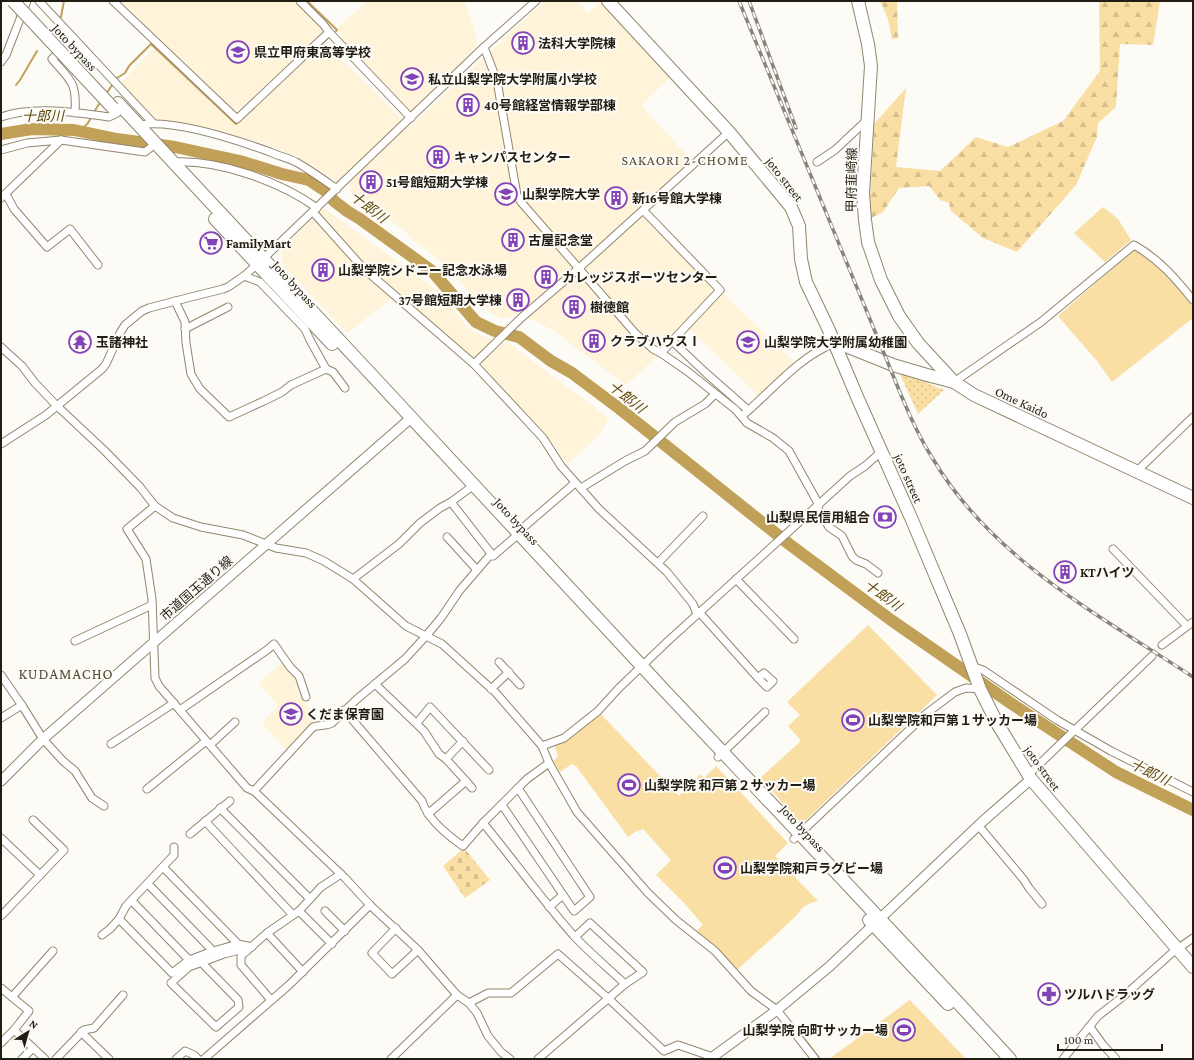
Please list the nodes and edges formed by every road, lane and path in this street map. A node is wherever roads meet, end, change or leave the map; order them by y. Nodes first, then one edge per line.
1 (13, 1) edge
2 (24, 1) edge
3 (27, 1) edge
4 (39, 1) edge
5 (113, 1) edge
6 (300, 1) edge
7 (536, 1) edge
8 (608, 1) edge
9 (858, 1) edge
10 (329, 32) junction
11 (73, 38) junction
12 (484, 47) junction
13 (1, 62) edge
14 (116, 108) junction
15 (78, 114) junction
16 (1, 117) edge
17 (411, 118) junction
18 (867, 120) junction
19 (153, 123) junction
20 (137, 126) junction
21 (729, 132) junction
22 (61, 140) junction
23 (150, 148) junction
24 (1, 150) edge
25 (170, 159) junction
26 (817, 162) dead end
27 (337, 189) junction
28 (3, 196) edge
29 (317, 208) junction
30 (644, 211) junction
31 (261, 261) junction
32 (98, 265) dead end
33 (578, 269) junction
34 (244, 276) junction
35 (1193, 300) edge
36 (175, 301) junction
37 (228, 307) dead end
38 (185, 329) junction
39 (672, 341) junction
40 (834, 343) junction
41 (1, 347) edge
42 (661, 353) junction
43 (474, 364) junction
44 (326, 369) junction
45 (954, 382) junction
46 (345, 388) dead end
47 (715, 394) junction
48 (57, 406) junction
49 (748, 410) junction
50 (742, 416) junction
51 (1193, 417) edge
52 (408, 420) junction
53 (1, 444) edge
54 (882, 451) junction
55 (1137, 471) junction
56 (578, 486) junction
57 (471, 487) junction
58 (1193, 498) edge
59 (450, 502) junction
60 (155, 506) junction
61 (818, 506) junction
62 (703, 516) dead end
63 (516, 535) junction
64 (447, 537) dead end
65 (267, 544) junction
66 (1113, 549) dead end
67 (491, 554) junction
68 (658, 563) junction
69 (477, 570) junction
70 (878, 573) dead end
71 (353, 579) junction
72 (736, 579) junction
73 (152, 605) junction
74 (698, 613) junction
75 (1190, 624) edge
76 (426, 636) junction
77 (794, 639) dead end
78 (75, 641) dead end
79 (154, 643) junction
80 (1162, 645) tunnel mouth
81 (1152, 656) tunnel mouth
82 (499, 662) dead end
83 (971, 666) junction
84 (640, 668) junction
85 (509, 672) junction
86 (1, 675) edge
87 (758, 678) dead end
88 (375, 684) junction
89 (520, 685) dead end
90 (491, 689) junction
91 (980, 689) junction
92 (306, 697) dead end
93 (174, 703) junction
94 (22, 705) junction
95 (180, 710) junction
96 (344, 710) junction
97 (765, 712) dead end
98 (1, 718) edge
99 (235, 722) dead end
100 (416, 723) junction
101 (1075, 731) junction
102 (43, 739) junction
103 (463, 741) junction
104 (208, 743) junction
105 (111, 744) dead end
106 (542, 746) junction
107 (720, 754) junction
108 (446, 759) junction
109 (549, 762) junction
110 (489, 770) dead end
111 (3, 776) edge
112 (1029, 777) junction
113 (466, 781) junction
114 (472, 788) dead end
115 (518, 788) junction
116 (148, 789) dead end
117 (254, 791) junction
118 (1193, 792) edge
119 (230, 801) dead end
120 (502, 805) junction
121 (104, 806) dead end
122 (220, 808) junction
123 (428, 814) junction
124 (33, 820) dead end
125 (204, 821) junction
126 (484, 823) junction
127 (978, 826) junction
128 (190, 834) dead end
129 (797, 837) junction
130 (1, 838) edge
131 (174, 847) dead end
132 (163, 867) junction
133 (341, 874) junction
134 (40, 875) junction
135 (148, 884) junction
136 (563, 895) junction
137 (310, 899) junction
138 (132, 901) junction
139 (1042, 904) dead end
140 (370, 905) junction
141 (549, 907) junction
142 (325, 911) dead end
143 (296, 913) junction
144 (1, 916) edge
145 (120, 919) junction
146 (877, 922) junction
147 (396, 928) junction
148 (345, 931) junction
149 (267, 933) junction
150 (102, 935) dead end
151 (576, 937) junction
152 (1193, 938) edge
153 (238, 944) junction
154 (332, 944) junction
155 (249, 949) junction
156 (1178, 949) junction
157 (418, 950) junction
158 (54, 951) dead end
159 (212, 951) junction
160 (189, 960) junction
161 (202, 963) junction
162 (1193, 967) edge
163 (302, 972) junction
164 (625, 984) junction
165 (1, 988) edge
166 (123, 994) dead end
167 (457, 996) junction
168 (12, 997) junction
169 (609, 999) junction
170 (271, 1000) junction
171 (469, 1004) junction
172 (777, 1010) junction
173 (1090, 1027) junction
174 (14, 1030) junction
175 (81, 1032) junction
176 (1, 1043) edge
177 (33, 1048) junction
178 (712, 1058) edge
179 (22, 1059) edge
180 (45, 1059) edge
181 (56, 1059) edge
182 (109, 1059) edge
183 (176, 1059) edge
184 (198, 1059) edge
185 (204, 1059) edge
186 (391, 1059) edge
187 (510, 1059) edge
188 (538, 1059) edge
189 (815, 1059) edge
190 (1000, 1059) edge
191 (1010, 1059) edge
192 (1063, 1059) edge
193 (1116, 1059) edge

1 - 14 main road, Joto bypass, bridge
2 - 14 main road, Joto bypass
3 - 13 street
4 - 11 street
5 - 10 street
6 - 10 street
7 - 12 street
8 - 21 main road, joto street
9 - 18 main road, 甲府韮崎線
10 - 17 street
11 - 15 street
11 - 19 street
12 - 17 street
12 - 33 street
14 - 15 street
14 - 20 main road, Joto bypass
15 - 16 street
17 - 27 street
18 - 26 street
18 - 45 main road, 甲府韮崎線
19 - 20 street
19 - 27 street
20 - 23 main road, Joto bypass
20 - 25 main road, Joto bypass
21 - 30 street
21 - 40 main road, joto street
22 - 23 street
22 - 24 street
22 - 28 street
23 - 31 main road, Joto bypass
25 - 29 street
25 - 31 main road, Joto bypass
27 - 29 street
28 - 32 street
29 - 31 street
29 - 43 street
30 - 33 street
30 - 39 street
31 - 34 street
31 - 52 main road, Joto bypass
33 - 42 street
33 - 43 street
34 - 36 street
34 - 44 street
35 - 45 street
36 - 38 street
36 - 48 street
37 - 38 street
38 - 44 street
39 - 42 street
39 - 49 street
40 - 45 main road, Ome Kaido
40 - 49 street
40 - 54 main road, joto street
41 - 48 street
42 - 47 street
43 - 56 street
44 - 46 street
45 - 55 main road, Ome Kaido
47 - 50 street
47 - 56 street
48 - 53 street
48 - 60 street
49 - 50 street
50 - 61 street
51 - 55 street
52 - 57 main road, Joto bypass
52 - 65 street, 市道国玉通り線
54 - 61 street
54 - 83 main road, joto street
55 - 58 main road, Ome Kaido
56 - 63 street
56 - 68 street
57 - 59 street
57 - 63 main road, Joto bypass
59 - 67 street
59 - 71 street
60 - 65 street
60 - 73 street
61 - 70 street
61 - 72 street
62 - 68 street
63 - 67 street
63 - 84 main road, Joto bypass
64 - 69 street
65 - 71 street
65 - 79 street, 市道国玉通り線
66 - 75 street
67 - 69 street
68 - 74 street
69 - 76 street
71 - 76 street
72 - 74 street
72 - 77 street
73 - 78 street
73 - 79 street
74 - 84 street
74 - 87 street
75 - 80 street
76 - 88 street
76 - 90 street
79 - 93 street
79 - 102 street, 市道国玉通り線
81 - 101 street
82 - 85 street
83 - 91 main road, joto street
83 - 101 street
84 - 106 street
84 - 107 main road, Joto bypass
85 - 89 street
85 - 90 street
86 - 94 street
88 - 96 street
88 - 100 street
90 - 106 street
91 - 112 main road, joto street
91 - 129 street
92 - 95 street
93 - 95 street
93 - 105 street
94 - 98 street
94 - 102 street
95 - 104 street
96 - 117 street
96 - 123 street
97 - 107 street
99 - 104 street
100 - 103 street
100 - 108 street
101 - 112 street
101 - 118 street
102 - 111 street, 市道国玉通り線
102 - 121 street
103 - 108 street
103 - 110 street
104 - 116 street
104 - 117 street
106 - 109 street
107 - 129 main road, Joto bypass
108 - 113 street
109 - 115 street
109 - 172 street
112 - 127 street
112 - 156 main road, joto street
113 - 114 street
113 - 123 street
115 - 120 street
115 - 136 street
117 - 133 street
119 - 122 street
120 - 126 street
120 - 136 street
122 - 125 street
122 - 137 street
123 - 126 street
124 - 134 street
125 - 128 street
125 - 143 street
126 - 141 street
127 - 139 street
127 - 146 street
129 - 146 main road, Joto bypass
130 - 134 street
131 - 132 street
132 - 135 street
132 - 153 street
133 - 137 street
133 - 140 street
134 - 144 street
135 - 138 street
135 - 159 street
136 - 141 street
137 - 143 street
138 - 145 street
138 - 160 street
140 - 147 street
140 - 148 street
141 - 151 street
142 - 148 street
143 - 149 street
143 - 154 street
145 - 150 street
145 - 160 street
146 - 172 street
146 - 190 main road, Joto bypass
146 - 191 main road, Joto bypass
147 - 157 street
147 - 157 street
148 - 154 street
149 - 155 street
149 - 163 street
151 - 164 street
151 - 164 street
152 - 156 street
153 - 155 street
153 - 159 street
154 - 163 street
155 - 161 street
155 - 170 street
156 - 162 main road, joto street
156 - 173 street
157 - 167 street
158 - 168 street
159 - 160 street
161 - 161 street
163 - 170 street
164 - 169 street
165 - 168 street
166 - 175 street
167 - 171 street
167 - 186 street
168 - 174 street
169 - 171 street
169 - 178 street
169 - 188 street
170 - 185 street
171 - 187 street
172 - 178 street
172 - 189 street
173 - 192 street
173 - 193 street
174 - 176 street
174 - 177 street
175 - 181 street
175 - 182 street
177 - 179 street
177 - 180 street
183 - 184 street

